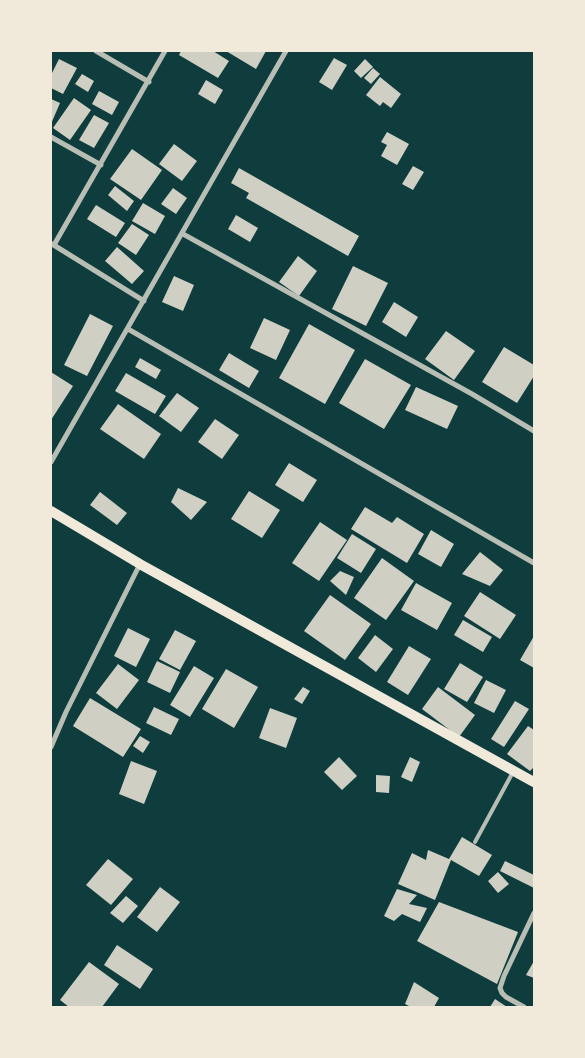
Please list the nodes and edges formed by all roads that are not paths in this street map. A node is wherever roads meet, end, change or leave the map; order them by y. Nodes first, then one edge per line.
1 (96, 51) edge
2 (166, 51) edge
3 (286, 51) edge
4 (149, 82) junction
5 (51, 137) edge
6 (101, 165) junction
7 (183, 234) junction
8 (52, 244) edge
9 (144, 301) junction
10 (128, 329) junction
11 (534, 431) edge
12 (51, 462) edge
13 (51, 511) edge
14 (534, 563) edge
15 (140, 564) junction
16 (51, 747) edge
17 (514, 771) junction
18 (534, 782) edge
19 (474, 842) dead end
20 (534, 913) edge
21 (524, 1007) edge

1 - 4 street
2 - 4 street
3 - 7 street
4 - 6 street
5 - 6 street
6 - 8 street
7 - 9 street
7 - 11 street
8 - 9 street
9 - 10 street
10 - 12 street
10 - 14 street
13 - 15 main road
15 - 16 street
15 - 17 main road
17 - 18 main road
17 - 19 lane
20 - 21 street

